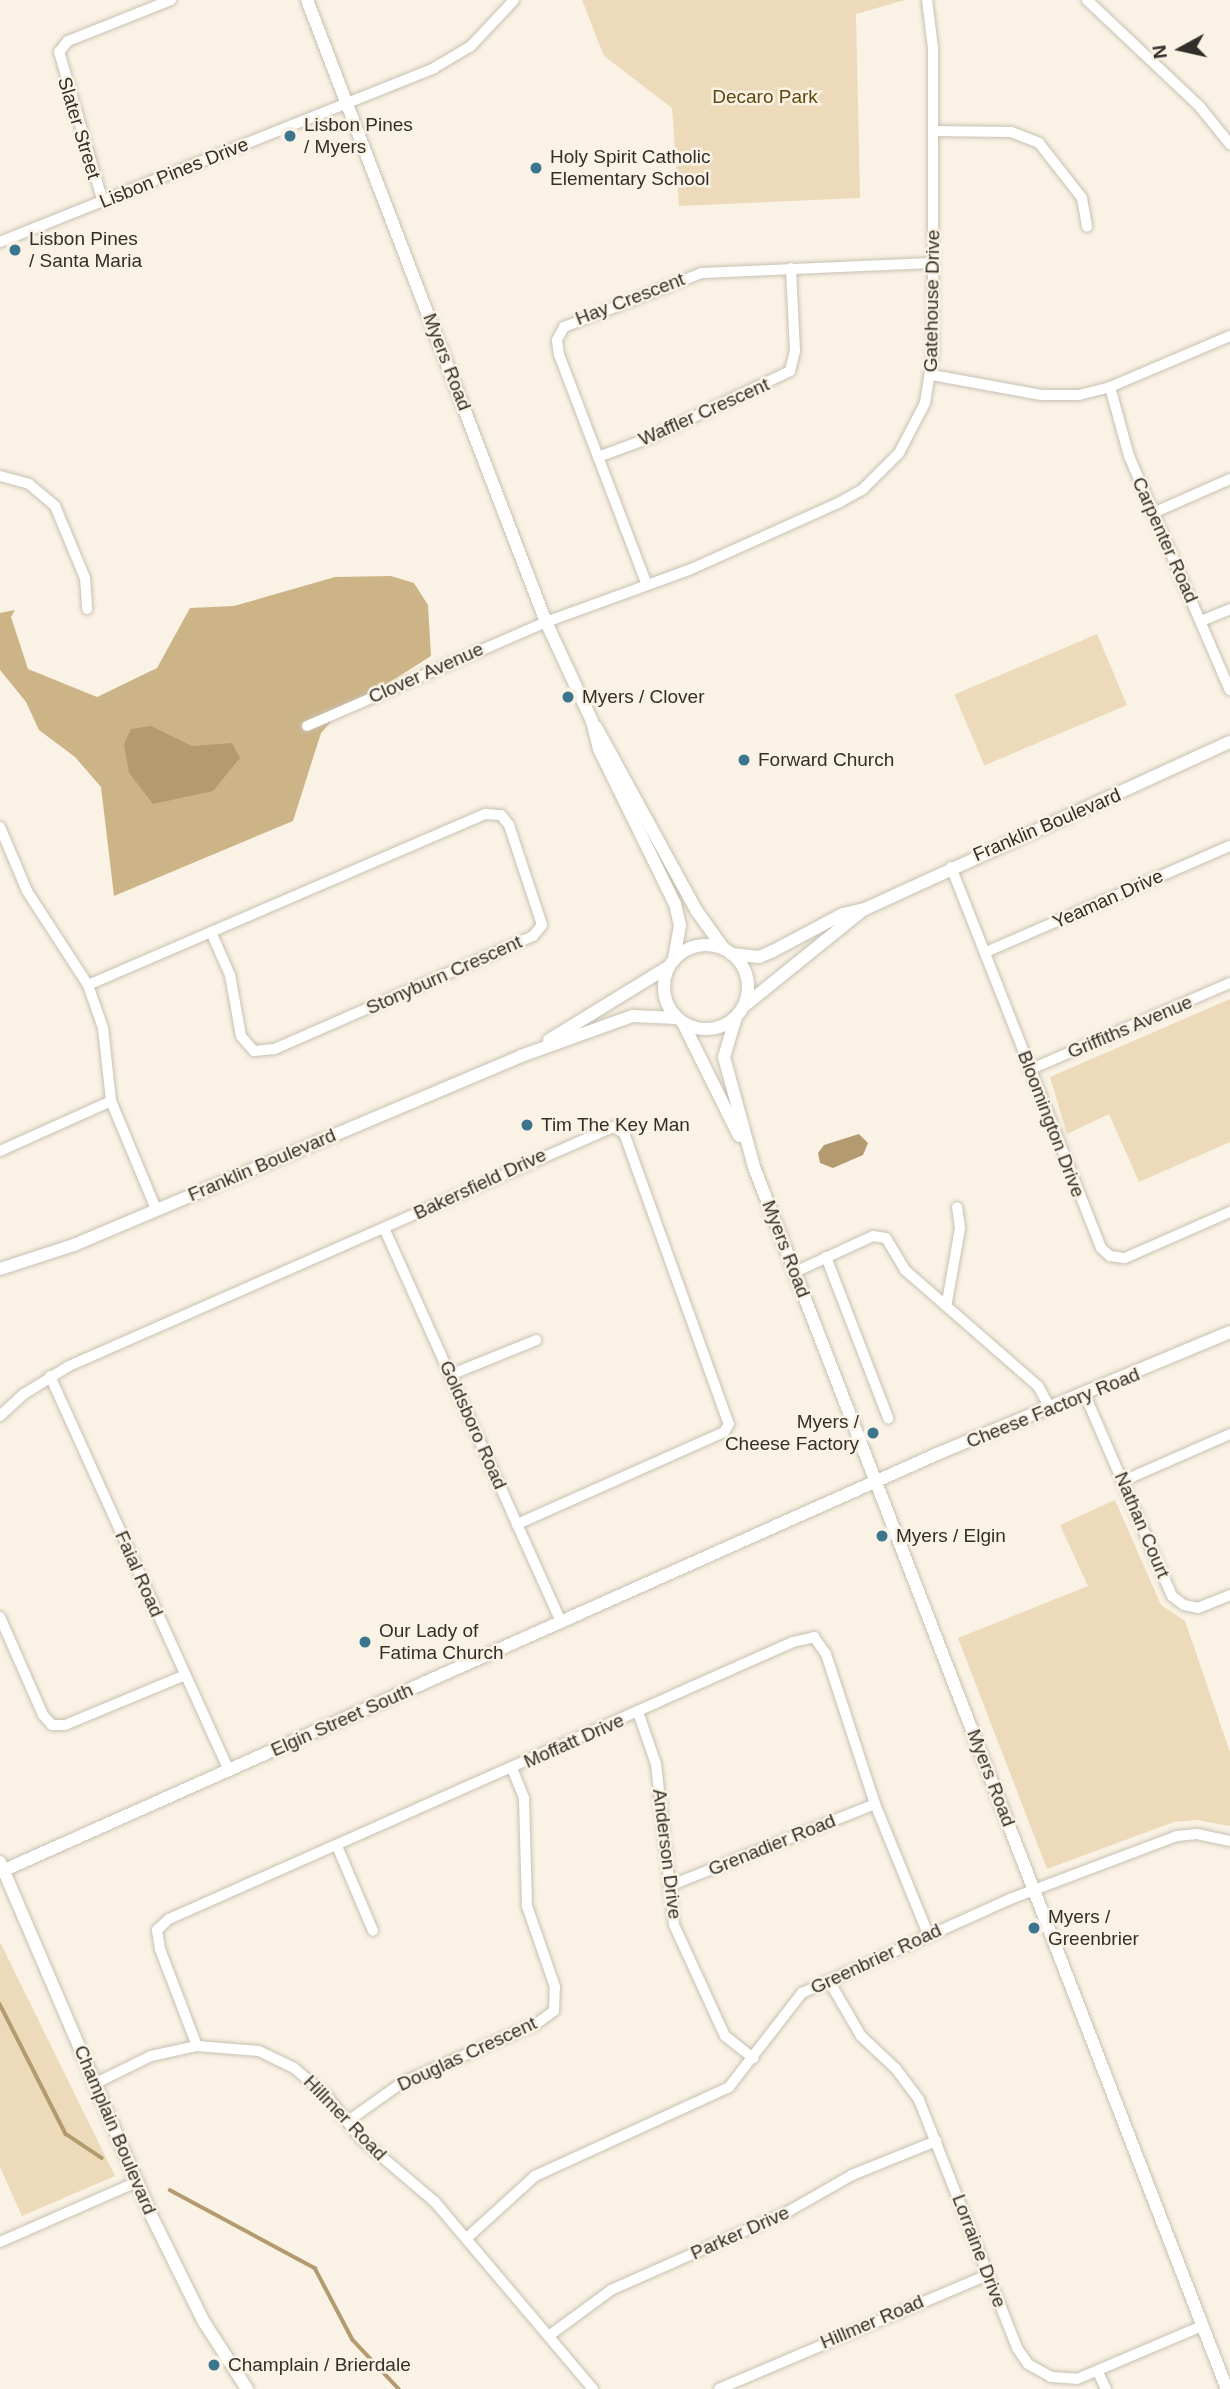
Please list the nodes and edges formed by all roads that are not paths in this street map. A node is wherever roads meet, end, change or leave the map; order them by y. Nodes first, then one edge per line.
1 (171, 0) edge
2 (307, 0) edge
3 (514, 0) edge
4 (927, 0) edge
5 (1087, 0) edge
6 (347, 103) junction
7 (933, 131) junction
8 (1230, 144) edge
9 (103, 202) junction
10 (1087, 227) dead end
11 (0, 242) edge
12 (932, 263) junction
13 (791, 268) junction
14 (1230, 335) edge
15 (932, 375) junction
16 (1110, 387) junction
17 (598, 457) junction
18 (0, 476) edge
19 (1230, 479) edge
20 (1153, 513) junction
21 (647, 585) junction
22 (87, 609) dead end
23 (1230, 609) edge
24 (1201, 621) junction
25 (547, 622) junction
26 (1230, 690) edge
27 (592, 721) junction
28 (307, 726) dead end
29 (1230, 742) edge
30 (0, 830) edge
31 (1230, 846) edge
32 (951, 867) junction
33 (865, 909) junction
34 (211, 932) junction
35 (727, 951) junction
36 (986, 952) junction
37 (671, 963) junction
38 (1230, 983) edge
39 (88, 985) junction
40 (744, 1006) junction
41 (736, 1017) junction
42 (680, 1021) junction
43 (521, 1056) junction
44 (1029, 1070) junction
45 (111, 1101) junction
46 (0, 1151) edge
47 (754, 1167) junction
48 (957, 1207) dead end
49 (156, 1209) junction
50 (1230, 1212) edge
51 (384, 1228) junction
52 (826, 1257) junction
53 (0, 1269) edge
54 (795, 1272) junction
55 (947, 1302) junction
56 (1230, 1332) edge
57 (536, 1340) dead end
58 (450, 1375) junction
59 (50, 1376) junction
60 (1085, 1395) junction
61 (1050, 1408) junction
62 (0, 1416) edge
63 (888, 1418) dead end
64 (1230, 1434) edge
65 (1123, 1481) junction
66 (876, 1484) junction
67 (517, 1524) junction
68 (1230, 1595) edge
69 (0, 1617) edge
70 (561, 1622) junction
71 (185, 1675) junction
72 (638, 1712) junction
73 (513, 1768) junction
74 (229, 1771) junction
75 (875, 1804) junction
76 (1230, 1841) edge
77 (337, 1846) junction
78 (1, 1868) edge
79 (668, 1886) junction
80 (1034, 1890) junction
81 (373, 1931) dead end
82 (928, 1934) junction
83 (830, 1981) junction
84 (197, 2046) junction
85 (753, 2058) junction
86 (94, 2084) junction
87 (348, 2121) junction
88 (936, 2141) junction
89 (136, 2182) junction
90 (468, 2237) junction
91 (0, 2242) edge
92 (988, 2274) junction
93 (1202, 2326) junction
94 (550, 2335) junction
95 (1098, 2372) junction
96 (247, 2389) edge
97 (593, 2389) edge
98 (719, 2389) edge
99 (1106, 2389) edge
100 (1227, 2389) edge

1 - 9 street, Slater Street
2 - 6 main road, Myers Road
3 - 6 street
4 - 7 street, Gatehouse Drive
5 - 8 street
6 - 9 street, Lisbon Pines Drive
6 - 25 main road, Myers Road
7 - 10 street
7 - 12 street, Gatehouse Drive
9 - 11 street, Lisbon Pines Drive
12 - 13 street, Hay Crescent
12 - 15 street, Gatehouse Drive
13 - 17 street, Waffler Crescent
13 - 17 street, Hay Crescent
14 - 16 street
15 - 16 street
15 - 21 street, Gatehouse Drive
16 - 20 street, Carpenter Road
17 - 21 street, Hay Crescent
18 - 22 street
19 - 20 street
20 - 24 street, Carpenter Road
21 - 25 street, Gatehouse Drive
23 - 24 street
24 - 26 street, Carpenter Road
25 - 27 main road, Myers Road
25 - 28 street, Clover Avenue
27 - 35 main road, Myers Road
27 - 37 main road, Myers Road
29 - 32 main road, Franklin Boulevard
30 - 39 street
31 - 36 street, Yeaman Drive
32 - 33 main road, Franklin Boulevard
32 - 36 street, Bloomington Drive
33 - 35 main road, Franklin Boulevard
33 - 40 main road, Franklin Boulevard
34 - 34 street, Stonyburn Crescent
34 - 39 street, Stonyburn Crescent
35 - 37 main road
35 - 40 main road
36 - 44 street, Bloomington Drive
37 - 42 main road
37 - 43 main road, Franklin Boulevard
38 - 44 street, Griffiths Avenue
39 - 45 street
40 - 41 main road
41 - 42 main road
41 - 47 main road, Myers Road
42 - 43 main road, Franklin Boulevard
42 - 47 main road, Myers Road
43 - 49 main road, Franklin Boulevard
44 - 50 street, Bloomington Drive
45 - 46 street
45 - 49 street
47 - 54 main road, Myers Road
48 - 55 street
49 - 53 main road, Franklin Boulevard
51 - 58 street, Goldsboro Road
51 - 59 street, Bakersfield Drive
51 - 67 street, Bakersfield Drive
52 - 54 street
52 - 55 street
52 - 63 street
54 - 66 main road, Myers Road
55 - 61 street
56 - 60 main road, Cheese Factory Road
57 - 58 street
58 - 67 street, Goldsboro Road
59 - 62 street, Bakersfield Drive
59 - 71 street, Faial Road
60 - 61 main road, Cheese Factory Road
60 - 65 street, Nathan Court
61 - 66 main road, Cheese Factory Road
64 - 65 street
65 - 68 street, Nathan Court
66 - 70 main road, Elgin Street South
66 - 80 main road, Myers Road
67 - 70 street, Goldsboro Road
69 - 71 street
70 - 74 main road, Elgin Street South
71 - 74 street, Faial Road
72 - 73 street, Moffatt Drive
72 - 75 street, Moffatt Drive
72 - 79 street, Anderson Drive
73 - 77 street, Moffatt Drive
73 - 87 street, Douglas Crescent
74 - 78 main road, Elgin Street South
75 - 79 street, Grenadier Road
75 - 82 street, Moffatt Drive
76 - 80 street, Greenbrier Road
77 - 81 street
77 - 84 street, Moffatt Drive
78 - 86 main road, Champlain Boulevard
79 - 85 street, Anderson Drive
80 - 82 street, Greenbrier Road
80 - 93 main road, Myers Road
82 - 83 street, Greenbrier Road
83 - 85 street, Greenbrier Road
83 - 88 street, Lorraine Drive
84 - 86 street, Hillmer Road
84 - 87 street, Hillmer Road
85 - 90 street, Greenbrier Road
86 - 89 main road, Champlain Boulevard
87 - 90 street, Hillmer Road
88 - 92 street, Lorraine Drive
88 - 94 street, Parker Drive
89 - 91 street
89 - 96 main road, Champlain Boulevard
90 - 94 street, Hillmer Road
92 - 95 street, Lorraine Drive
92 - 98 street, Hillmer Road
93 - 95 street, Lorraine Drive
93 - 100 main road, Myers Road
94 - 97 street, Hillmer Road
95 - 99 street

